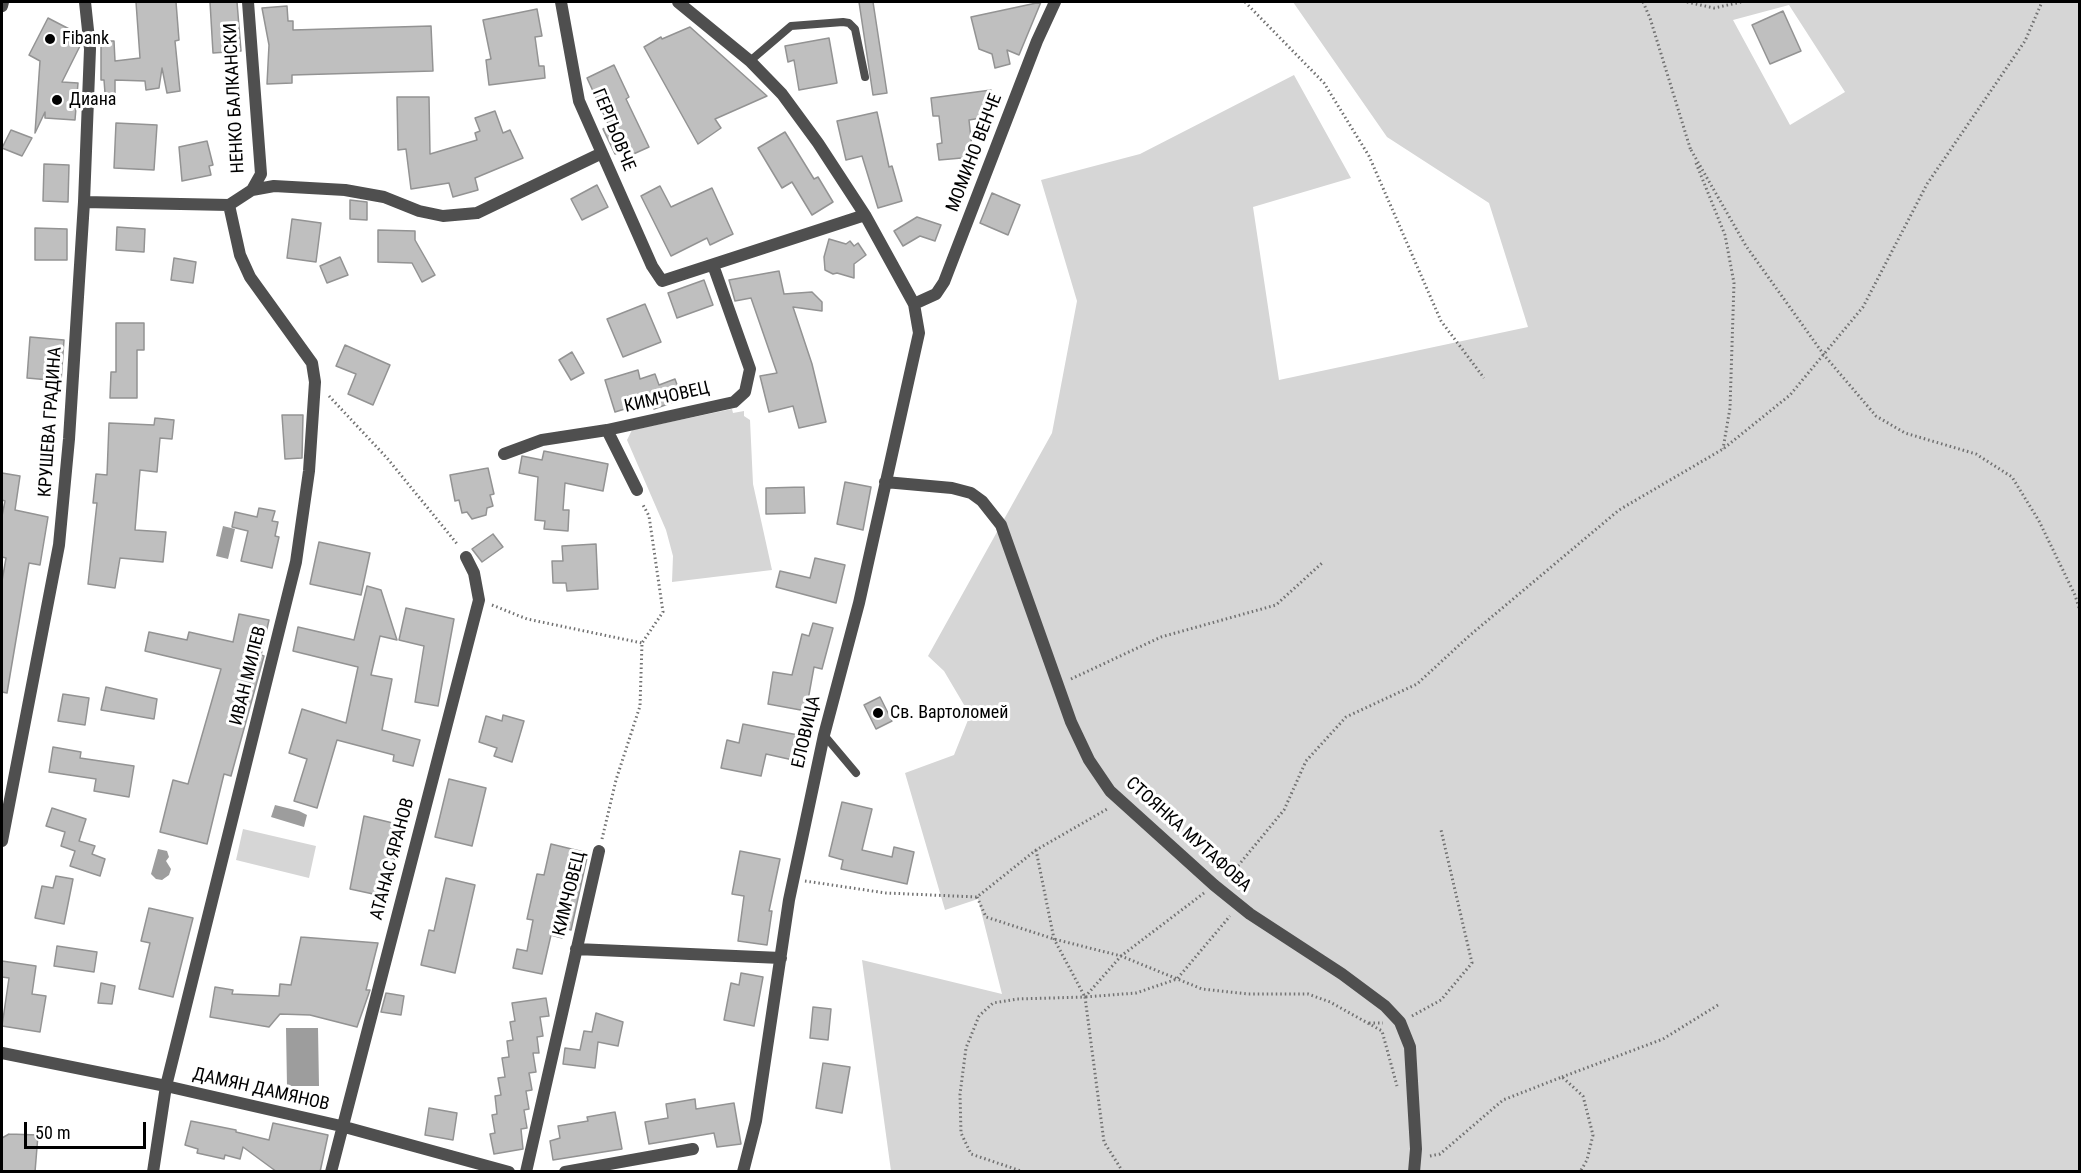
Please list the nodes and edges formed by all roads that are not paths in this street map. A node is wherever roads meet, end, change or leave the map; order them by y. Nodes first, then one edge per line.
1 (86, 2) edge
2 (248, 2) edge
3 (561, 2) edge
4 (678, 2) edge
5 (1055, 2) edge
6 (750, 62) junction
7 (865, 78) dead end
8 (602, 153) junction
9 (252, 190) junction
10 (84, 202) junction
11 (229, 205) junction
12 (865, 215) junction
13 (713, 265) junction
14 (914, 304) junction
15 (607, 430) junction
16 (504, 454) dead end
17 (885, 482) junction
18 (636, 490) road end
19 (466, 556) road end
20 (824, 735) junction
21 (856, 774) dead end
22 (2, 841) edge
23 (599, 851) road end
24 (576, 949) junction
25 (782, 958) junction
26 (2, 1053) edge
27 (166, 1086) junction
28 (341, 1126) junction
29 (693, 1149) dead end
30 (153, 1172) edge
31 (332, 1172) edge
32 (509, 1172) edge
33 (526, 1172) edge
34 (565, 1172) edge
35 (743, 1172) edge
36 (1414, 1172) edge

1 - 10 street, КРУШЕВА ГРАДИНА
2 - 9 street, НЕНКО БАЛКАНСКИ
3 - 8 street, ГЕРГЬОВЧЕ
4 - 6 street
5 - 14 street, МОМИНО ВЕНЧЕ
6 - 7 lane
6 - 12 street
8 - 9 street
8 - 13 street, ГЕРГЬОВЧЕ
9 - 11 street
10 - 11 street
10 - 22 street, КРУШЕВА ГРАДИНА
11 - 27 street, ИВАН МИЛЕВ
12 - 13 street
12 - 14 street, ЕЛОВИЦА
13 - 15 street, КИМЧОВЕЦ
14 - 17 street, ЕЛОВИЦА
15 - 16 street
15 - 18 street, КИМЧОВЕЦ
17 - 20 street, ЕЛОВИЦА
17 - 36 street, СТОЯНКА МУТАФОВА
19 - 28 street, АТАНАС ЯРАНОВ
20 - 21 lane
20 - 25 street, ЕЛОВИЦА
23 - 24 street, КИМЧОВЕЦ
24 - 25 street
24 - 33 street, КИМЧОВЕЦ
25 - 35 street, ЕЛОВИЦА
26 - 27 street, ДАМЯН ДАМЯНОВ
27 - 28 street, ДАМЯН ДАМЯНОВ
27 - 30 street, ИВАН МИЛЕВ
28 - 31 street, АТАНАС ЯРАНОВ
28 - 32 street, ДАМЯН ДАМЯНОВ
29 - 34 street

